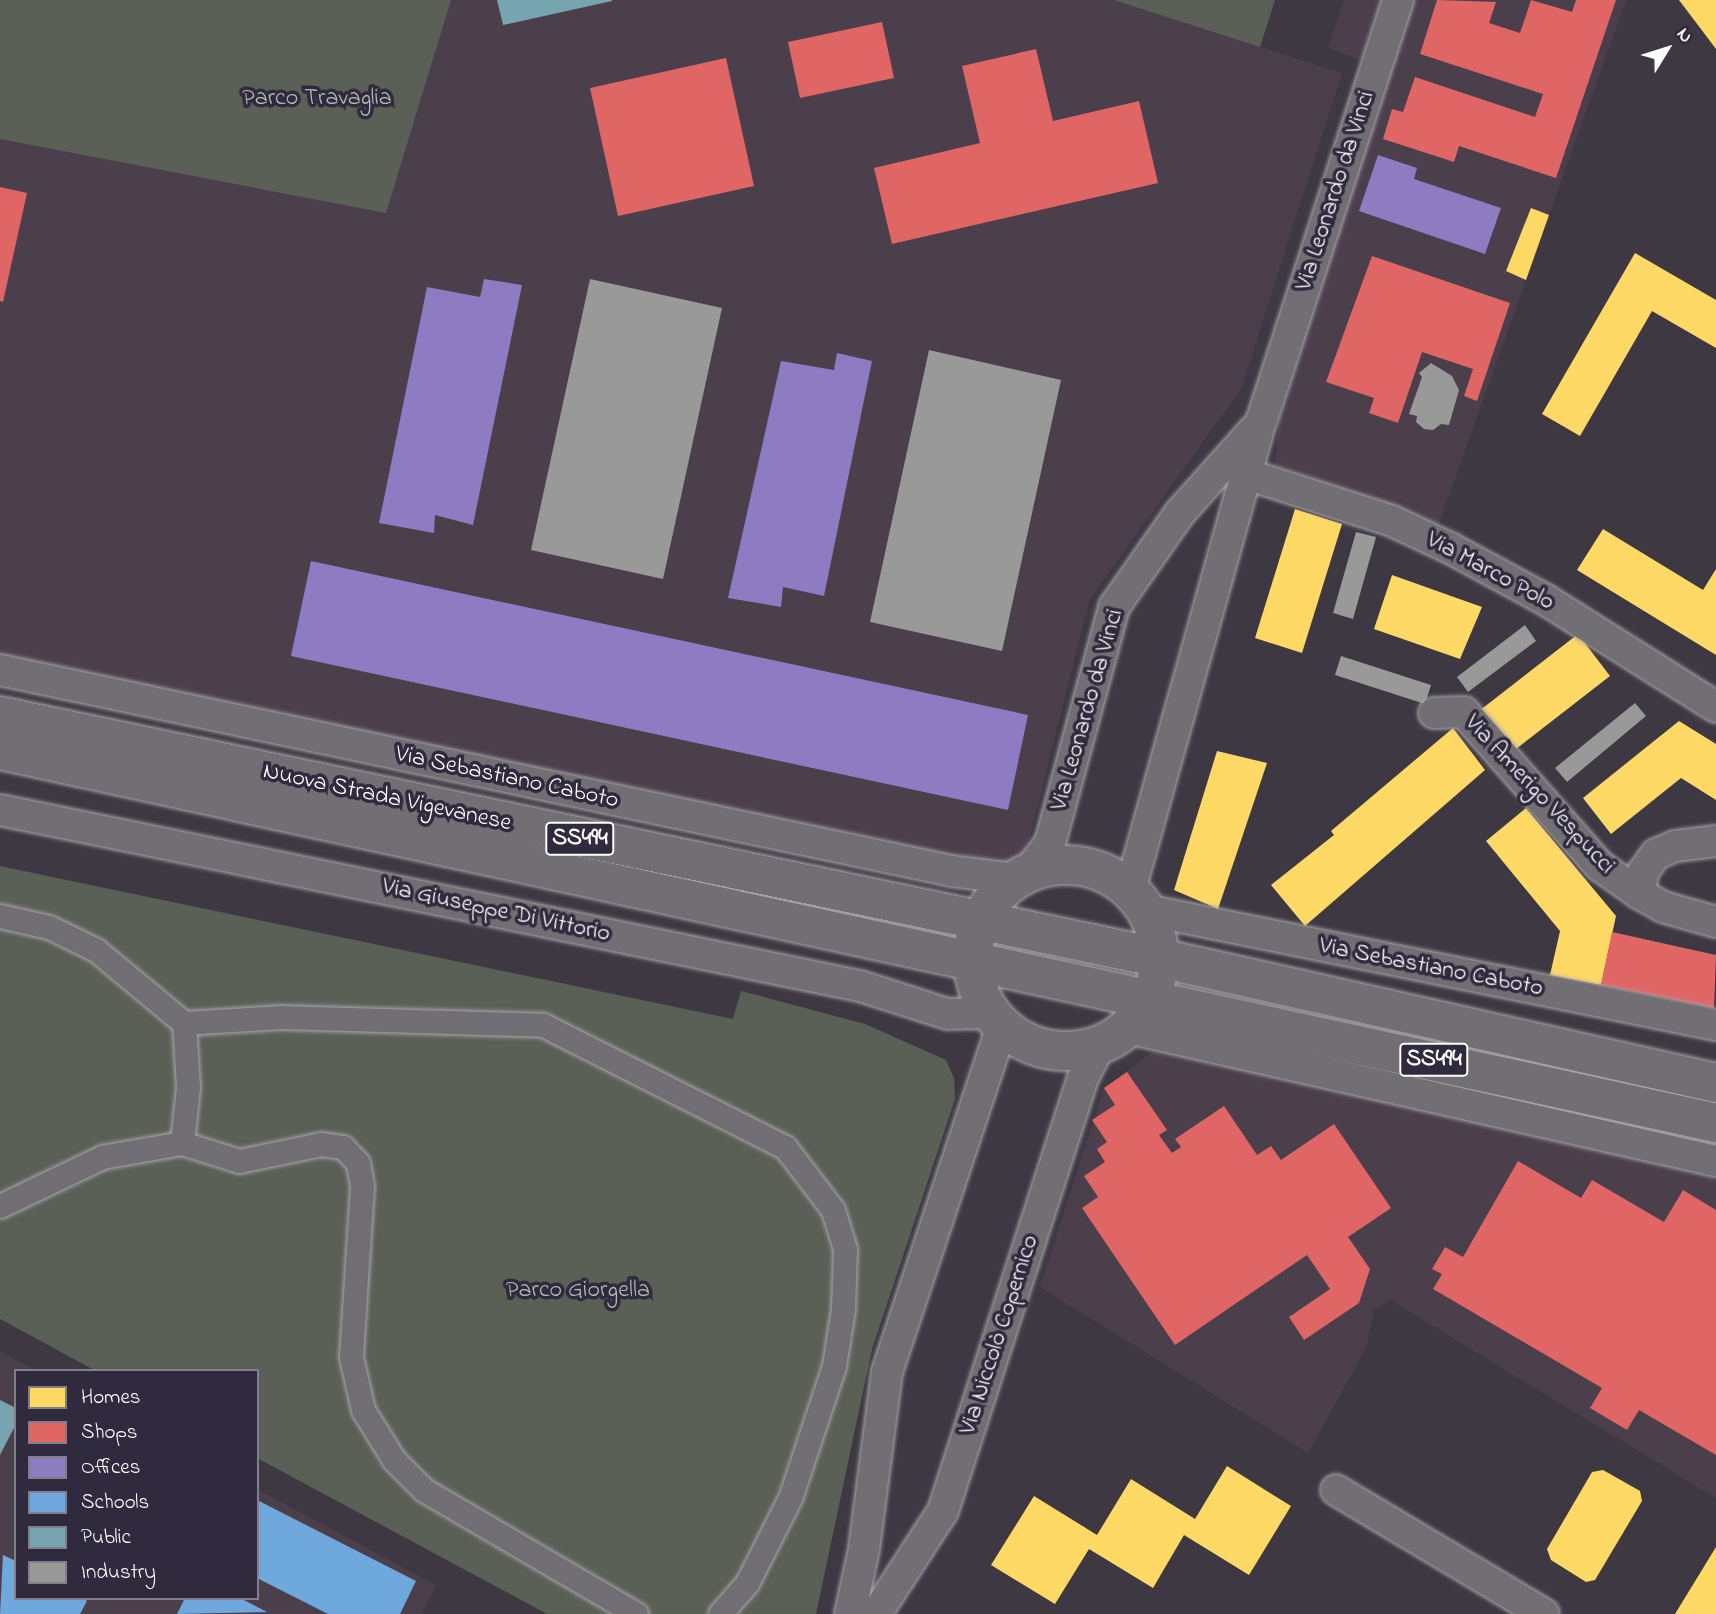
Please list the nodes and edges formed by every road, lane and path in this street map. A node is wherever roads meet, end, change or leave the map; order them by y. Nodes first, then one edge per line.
1 (1398, 0) edge
2 (1261, 422) junction
3 (1246, 474) junction
4 (0, 670) edge
5 (1716, 707) edge
6 (1434, 713) dead end
7 (0, 716) edge
8 (0, 750) edge
9 (0, 810) edge
10 (1716, 841) edge
11 (1022, 876) junction
12 (1640, 894) junction
13 (1138, 900) junction
14 (0, 916) edge
15 (1716, 922) edge
16 (976, 940) junction
17 (1160, 958) junction
18 (1152, 997) junction
19 (996, 1019) junction
20 (184, 1023) junction
21 (1716, 1025) edge
22 (1114, 1037) junction
23 (1716, 1083) edge
24 (1716, 1123) edge
25 (182, 1143) junction
26 (1716, 1161) edge
27 (0, 1206) edge
28 (1336, 1490) dead end
29 (636, 1614) edge
30 (720, 1614) edge
31 (850, 1614) edge
32 (876, 1614) edge
33 (1544, 1614) edge

1 - 2 street, Via Leonardo da Vinci
2 - 3 street, Via Leonardo da Vinci
2 - 11 street, Via Leonardo da Vinci
3 - 5 street, Via Marco Polo
3 - 13 street, Via Leonardo da Vinci
4 - 11 street, Via Sebastiano Caboto
6 - 12 street, Via Amerigo Vespucci
7 - 16 main road, Nuova Strada Vigevanese / SS494
8 - 16 main road, Nuova Strada Vigevanese / SS494
9 - 19 street, Via Giuseppe Di Vittorio
10 - 12 street
11 - 13 main road
11 - 16 main road
12 - 15 street
13 - 17 main road
13 - 21 street, Via Sebastiano Caboto
14 - 20 street
16 - 17 main road, Nuova Strada Vigevanese / SS494
16 - 18 main road, Nuova Strada Vigevanese / SS494
16 - 19 main road
17 - 18 main road
17 - 23 main road, Nuova Strada Vigevanese / SS494
18 - 22 main road
18 - 24 main road, Nuova Strada Vigevanese / SS494
19 - 22 main road
19 - 31 street
20 - 25 street
20 - 30 street
22 - 26 street
22 - 32 street, Via Niccolò Copernico
25 - 27 street
25 - 29 street
28 - 33 street

